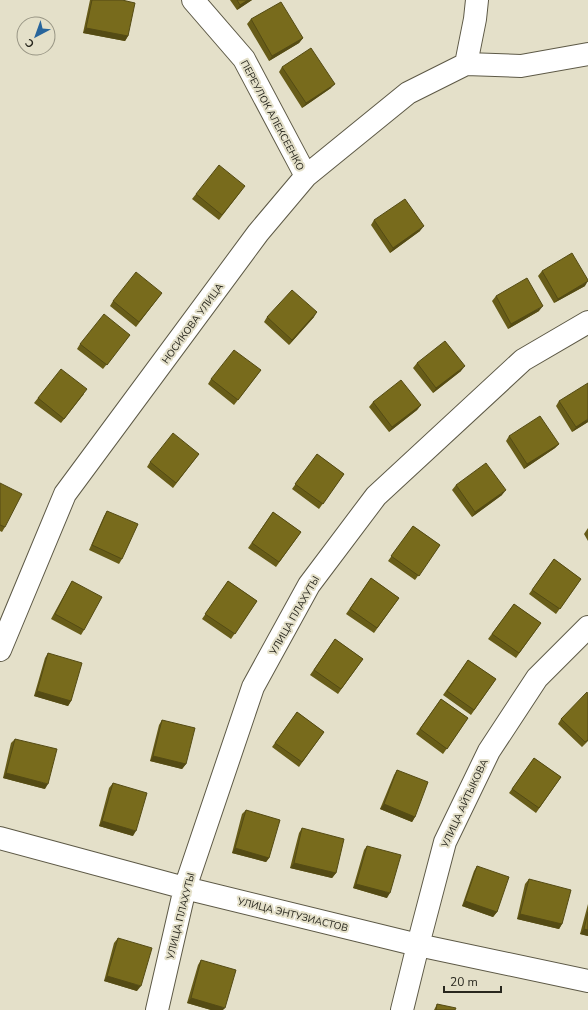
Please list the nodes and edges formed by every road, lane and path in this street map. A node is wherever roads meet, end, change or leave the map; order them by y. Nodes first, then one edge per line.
1 (193, 0) edge
2 (476, 0) edge
3 (588, 54) edge
4 (466, 64) junction
5 (306, 176) junction
6 (588, 322) edge
7 (588, 627) edge
8 (0, 650) edge
9 (0, 838) edge
10 (185, 888) junction
11 (418, 945) junction
12 (588, 981) edge
13 (157, 1010) edge
14 (402, 1010) edge

1 - 5 street, ПЕРЕУЛОК АЛЕКСЕЕНКО
2 - 4 street
3 - 4 street
4 - 5 street, НОСИКОВА УЛИЦА
5 - 8 street, НОСИКОВА УЛИЦА
6 - 10 street, УЛИЦА ПЛАХУТЫ
7 - 11 street, УЛИЦА АЙТЫКОВА
9 - 10 street, УЛИЦА ЭНТУЗИАСТОВ
10 - 11 street, УЛИЦА ЭНТУЗИАСТОВ
10 - 13 street, УЛИЦА ПЛАХУТЫ
11 - 12 street, УЛИЦА ЭНТУЗИАСТОВ
11 - 14 street, УЛИЦА АЙТЫКОВА

